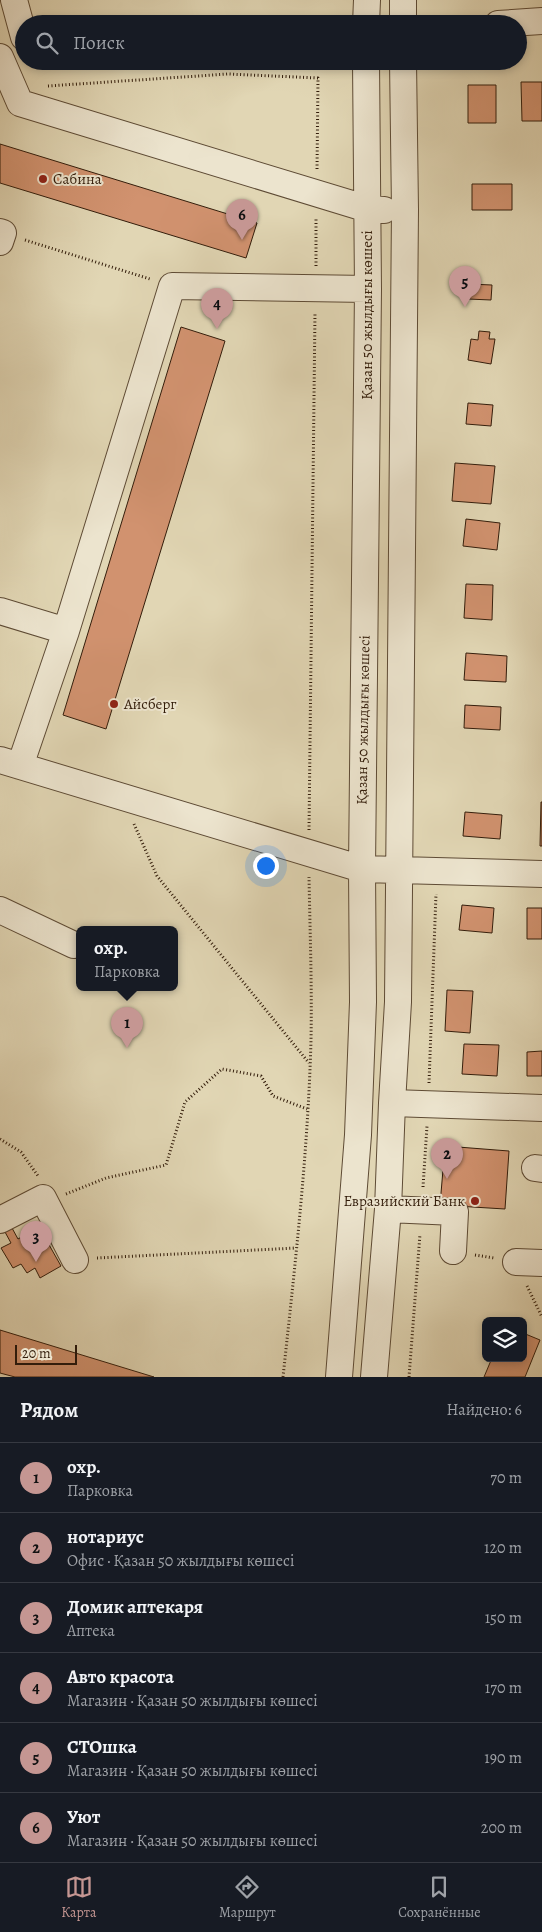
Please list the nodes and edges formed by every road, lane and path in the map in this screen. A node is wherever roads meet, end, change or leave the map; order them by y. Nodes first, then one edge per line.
1 (14, 0) edge
2 (367, 0) edge
3 (403, 0) edge
4 (18, 15) edge
5 (366, 15) edge
6 (402, 15) edge
7 (542, 21) edge
8 (527, 22) edge
9 (15, 48) edge
10 (0, 51) edge
11 (0, 56) edge
12 (366, 70) edge
13 (403, 70) edge
14 (14, 90) junction
15 (317, 193) junction
16 (368, 209) junction
17 (404, 210) junction
18 (1, 236) edge
19 (172, 286) junction
20 (315, 288) junction
21 (368, 289) junction
22 (0, 611) edge
23 (66, 631) junction
24 (10, 763) edge
25 (121, 796) junction
26 (309, 853) junction
27 (362, 869) junction
28 (399, 870) junction
29 (542, 874) edge
30 (0, 910) edge
31 (74, 945) dead end
32 (309, 1063) junction
33 (392, 1103) junction
34 (542, 1108) edge
35 (307, 1110) junction
36 (0, 1139) edge
37 (42, 1183) dead end
38 (62, 1195) dead end
39 (388, 1209) junction
40 (0, 1220) edge
41 (296, 1248) junction
42 (453, 1251) dead end
43 (75, 1260) joint
44 (516, 1262) dead end
45 (542, 1263) edge
46 (283, 1377) edge
47 (339, 1377) edge
48 (374, 1377) edge

1 - 4 street
2 - 5 street
3 - 6 street
7 - 8 street
9 - 10 street
11 - 14 street
12 - 16 street, Қазан 50 жылдығы көшесі
13 - 17 street
14 - 15 street
14 - 15 path
15 - 16 street
15 - 20 path
16 - 17 street
16 - 21 street, Қазан 50 жылдығы көшесі
17 - 28 street
18 - 19 path
19 - 20 street
19 - 23 street
20 - 21 street
20 - 26 path
21 - 27 street, Қазан 50 жылдығы көшесі
22 - 23 street
23 - 24 street
24 - 25 street
25 - 26 street
25 - 32 path
26 - 27 street
26 - 32 path
27 - 28 street
27 - 47 street, Қазан 50 жылдығы көшесі
28 - 29 street
28 - 33 street
30 - 31 street
32 - 35 path
33 - 34 street
33 - 39 street
35 - 38 path
35 - 41 path
36 - 37 path
39 - 42 street
39 - 48 street
40 - 43 street
41 - 43 path
41 - 46 path
44 - 45 street

